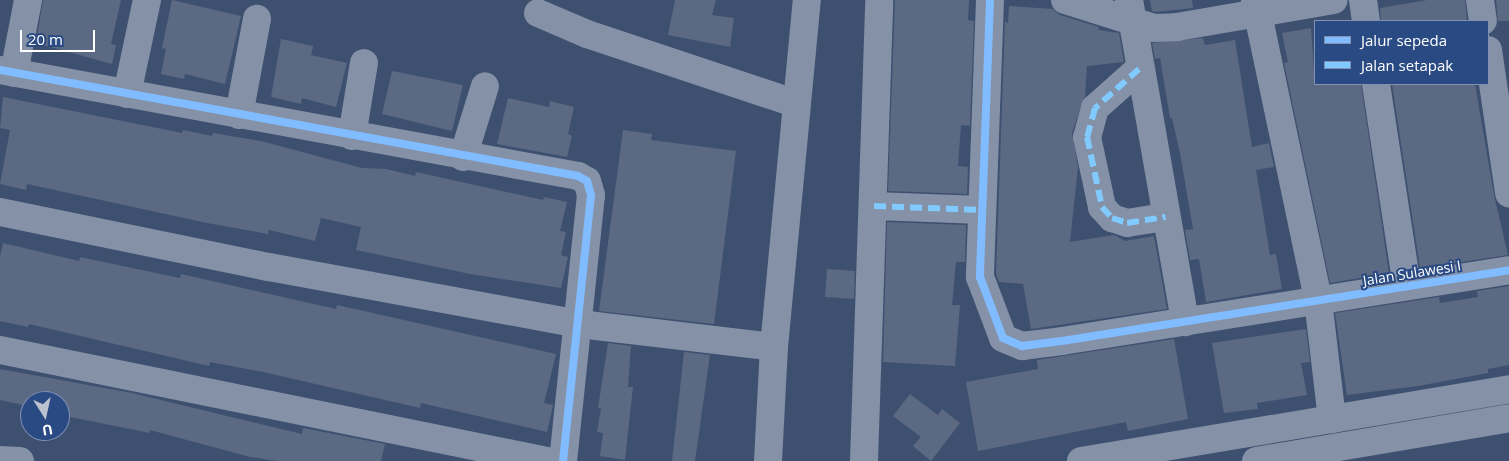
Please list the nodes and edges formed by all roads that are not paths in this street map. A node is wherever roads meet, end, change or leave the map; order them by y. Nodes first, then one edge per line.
1 (28, 0) edge
2 (147, 0) edge
3 (807, 0) edge
4 (879, 0) edge
5 (990, 0) edge
6 (1065, 0) edge
7 (1334, 0) edge
8 (1363, 0) edge
9 (1480, 0) edge
10 (1256, 7) edge
11 (1130, 11) edge
12 (538, 13) dead end
13 (257, 19) dead end
14 (1366, 20) edge
15 (1484, 20) edge
16 (1489, 57) edge
17 (364, 63) dead end
18 (1139, 69) junction
19 (7, 71) edge
20 (1376, 85) edge
21 (486, 86) dead end
22 (127, 94) junction
23 (797, 104) junction
24 (239, 115) junction
25 (352, 136) junction
26 (463, 157) junction
27 (1509, 193) edge
28 (874, 206) junction
29 (982, 210) junction
30 (0, 212) edge
31 (1166, 217) junction
32 (1509, 270) edge
33 (1407, 286) junction
34 (1318, 300) junction
35 (1185, 322) junction
36 (579, 324) junction
37 (774, 347) junction
38 (0, 350) edge
39 (1509, 389) edge
40 (1509, 418) edge
41 (1332, 419) junction
42 (1343, 454) edge
43 (0, 460) edge
44 (20, 461) edge
45 (548, 461) edge
46 (563, 461) edge
47 (768, 461) edge
48 (864, 461) edge
49 (1081, 461) edge
50 (1256, 461) edge

1 - 19 street
2 - 22 street
3 - 23 street
4 - 28 street
5 - 29 street, Jalan Sulawesi I
6 - 11 street
7 - 10 street
8 - 14 street
9 - 15 street
10 - 11 street
10 - 34 street
11 - 18 street
12 - 23 street
13 - 24 street
16 - 27 street
17 - 25 street
18 - 31 street
18 - 31 street
19 - 22 street
20 - 33 street
21 - 26 street
22 - 24 street
23 - 37 street
24 - 25 street
25 - 26 street
26 - 36 street
28 - 29 street
28 - 48 street
29 - 35 street, Jalan Sulawesi I
30 - 36 street
31 - 35 street
32 - 33 street, Jalan Sulawesi I
33 - 34 street, Jalan Sulawesi I
34 - 35 street, Jalan Sulawesi I
34 - 41 street
36 - 37 street
36 - 46 street
37 - 47 street
38 - 45 street
39 - 41 street
40 - 42 street
41 - 49 street
42 - 50 street
43 - 44 street

